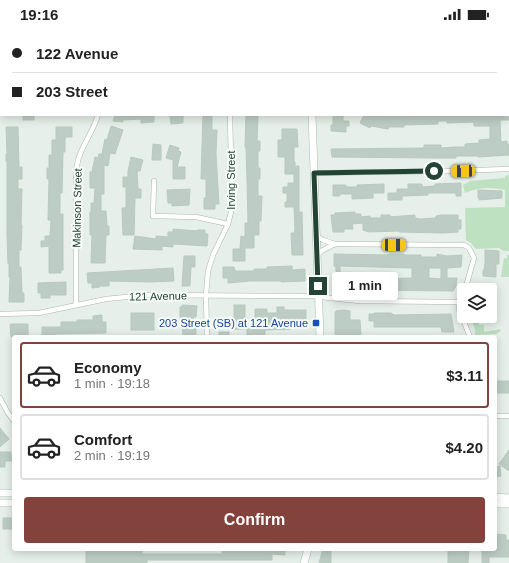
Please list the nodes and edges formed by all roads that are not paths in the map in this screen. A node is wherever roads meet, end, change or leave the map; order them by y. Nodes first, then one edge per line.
1 (98, 116) edge
2 (230, 116) edge
3 (312, 116) edge
4 (509, 169) edge
5 (314, 173) junction
6 (154, 181) dead end
7 (228, 224) junction
8 (317, 236) junction
9 (335, 244) junction
10 (317, 255) junction
11 (466, 283) edge
12 (206, 295) junction
13 (318, 297) junction
14 (457, 302) edge
15 (76, 305) junction
16 (0, 314) edge
17 (465, 323) edge
18 (206, 335) edge
19 (320, 335) edge
20 (469, 335) edge
21 (0, 398) edge
22 (497, 416) edge
23 (509, 416) edge
24 (12, 418) edge
25 (0, 493) edge
26 (12, 493) edge
27 (497, 496) edge
28 (509, 498) edge
29 (0, 503) edge
30 (12, 503) edge
31 (497, 504) edge
32 (509, 504) edge
33 (307, 551) edge
34 (304, 563) edge

1 - 15 street, Makinson Street
2 - 7 street, Irving Street
3 - 5 main road
4 - 5 street
5 - 8 main road
6 - 7 street
7 - 12 street, Irving Street
8 - 9 street
8 - 10 main road
9 - 10 street
9 - 11 street
10 - 13 main road
12 - 13 street, 121 Avenue
12 - 15 street, 121 Avenue
12 - 18 street, Irving Street
13 - 14 street, 121 Avenue
13 - 19 main road
15 - 16 street, 121 Avenue
17 - 20 street
21 - 24 street
22 - 23 street
25 - 26 main road
27 - 28 main road
29 - 30 main road
31 - 32 main road
33 - 34 main road

